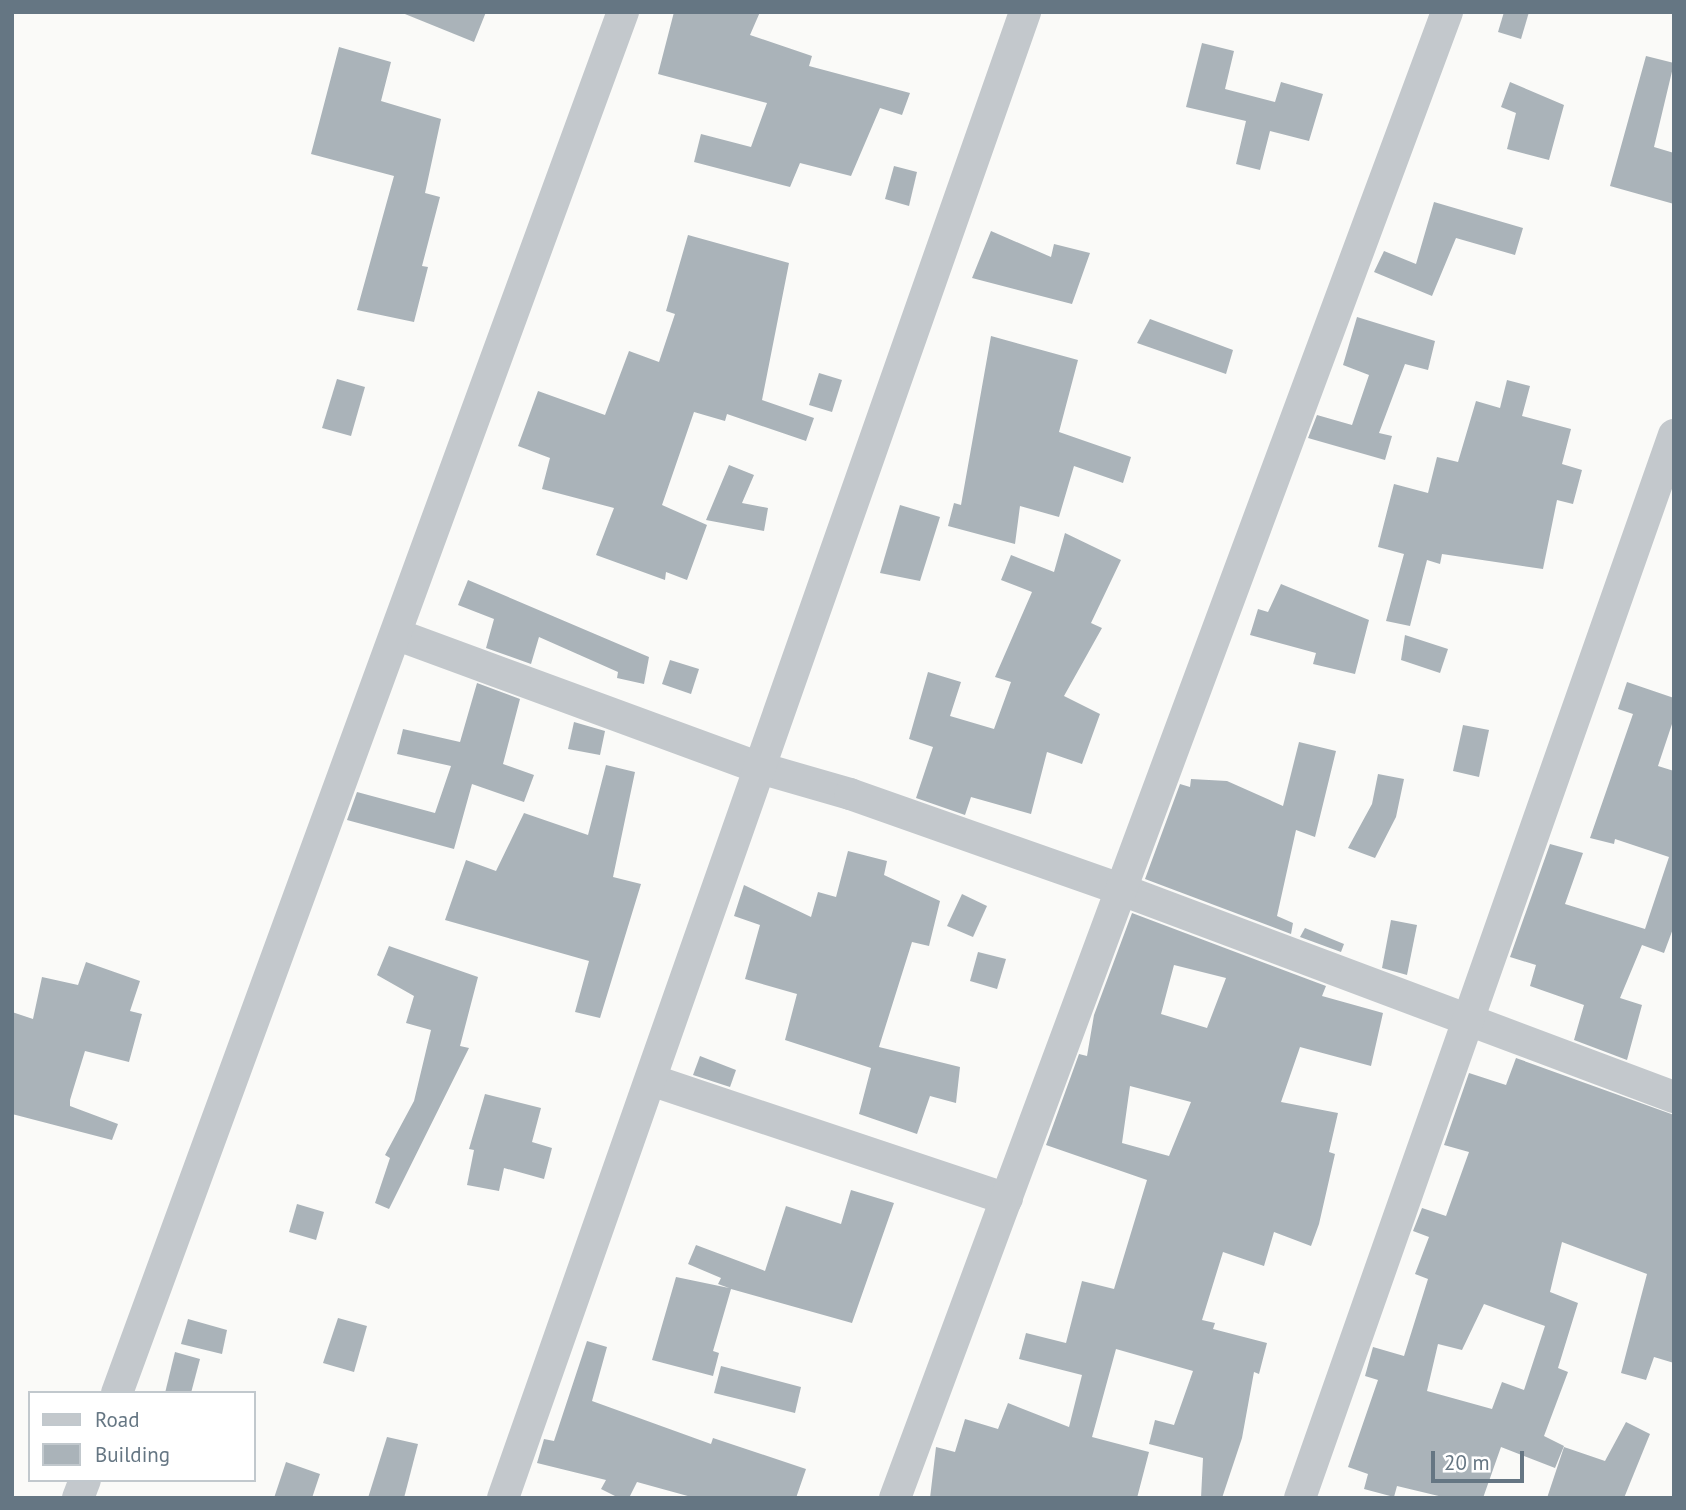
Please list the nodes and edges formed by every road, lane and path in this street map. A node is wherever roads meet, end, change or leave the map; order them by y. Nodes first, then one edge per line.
1 (623, 12) edge
2 (1025, 12) edge
3 (1447, 12) edge
4 (1674, 435) edge
5 (398, 635) junction
6 (763, 769) junction
7 (1122, 890) junction
8 (1467, 1022) junction
9 (654, 1081) junction
10 (1674, 1097) edge
11 (1007, 1199) junction
12 (118, 1391) edge
13 (503, 1498) edge
14 (895, 1498) edge
15 (1300, 1498) edge

1 - 5 street
2 - 6 street
3 - 7 street
4 - 8 street
5 - 6 street
5 - 12 street
6 - 7 street
6 - 9 street
7 - 8 street
7 - 11 street
8 - 10 street
8 - 15 street
9 - 11 street
9 - 13 street
11 - 14 street

